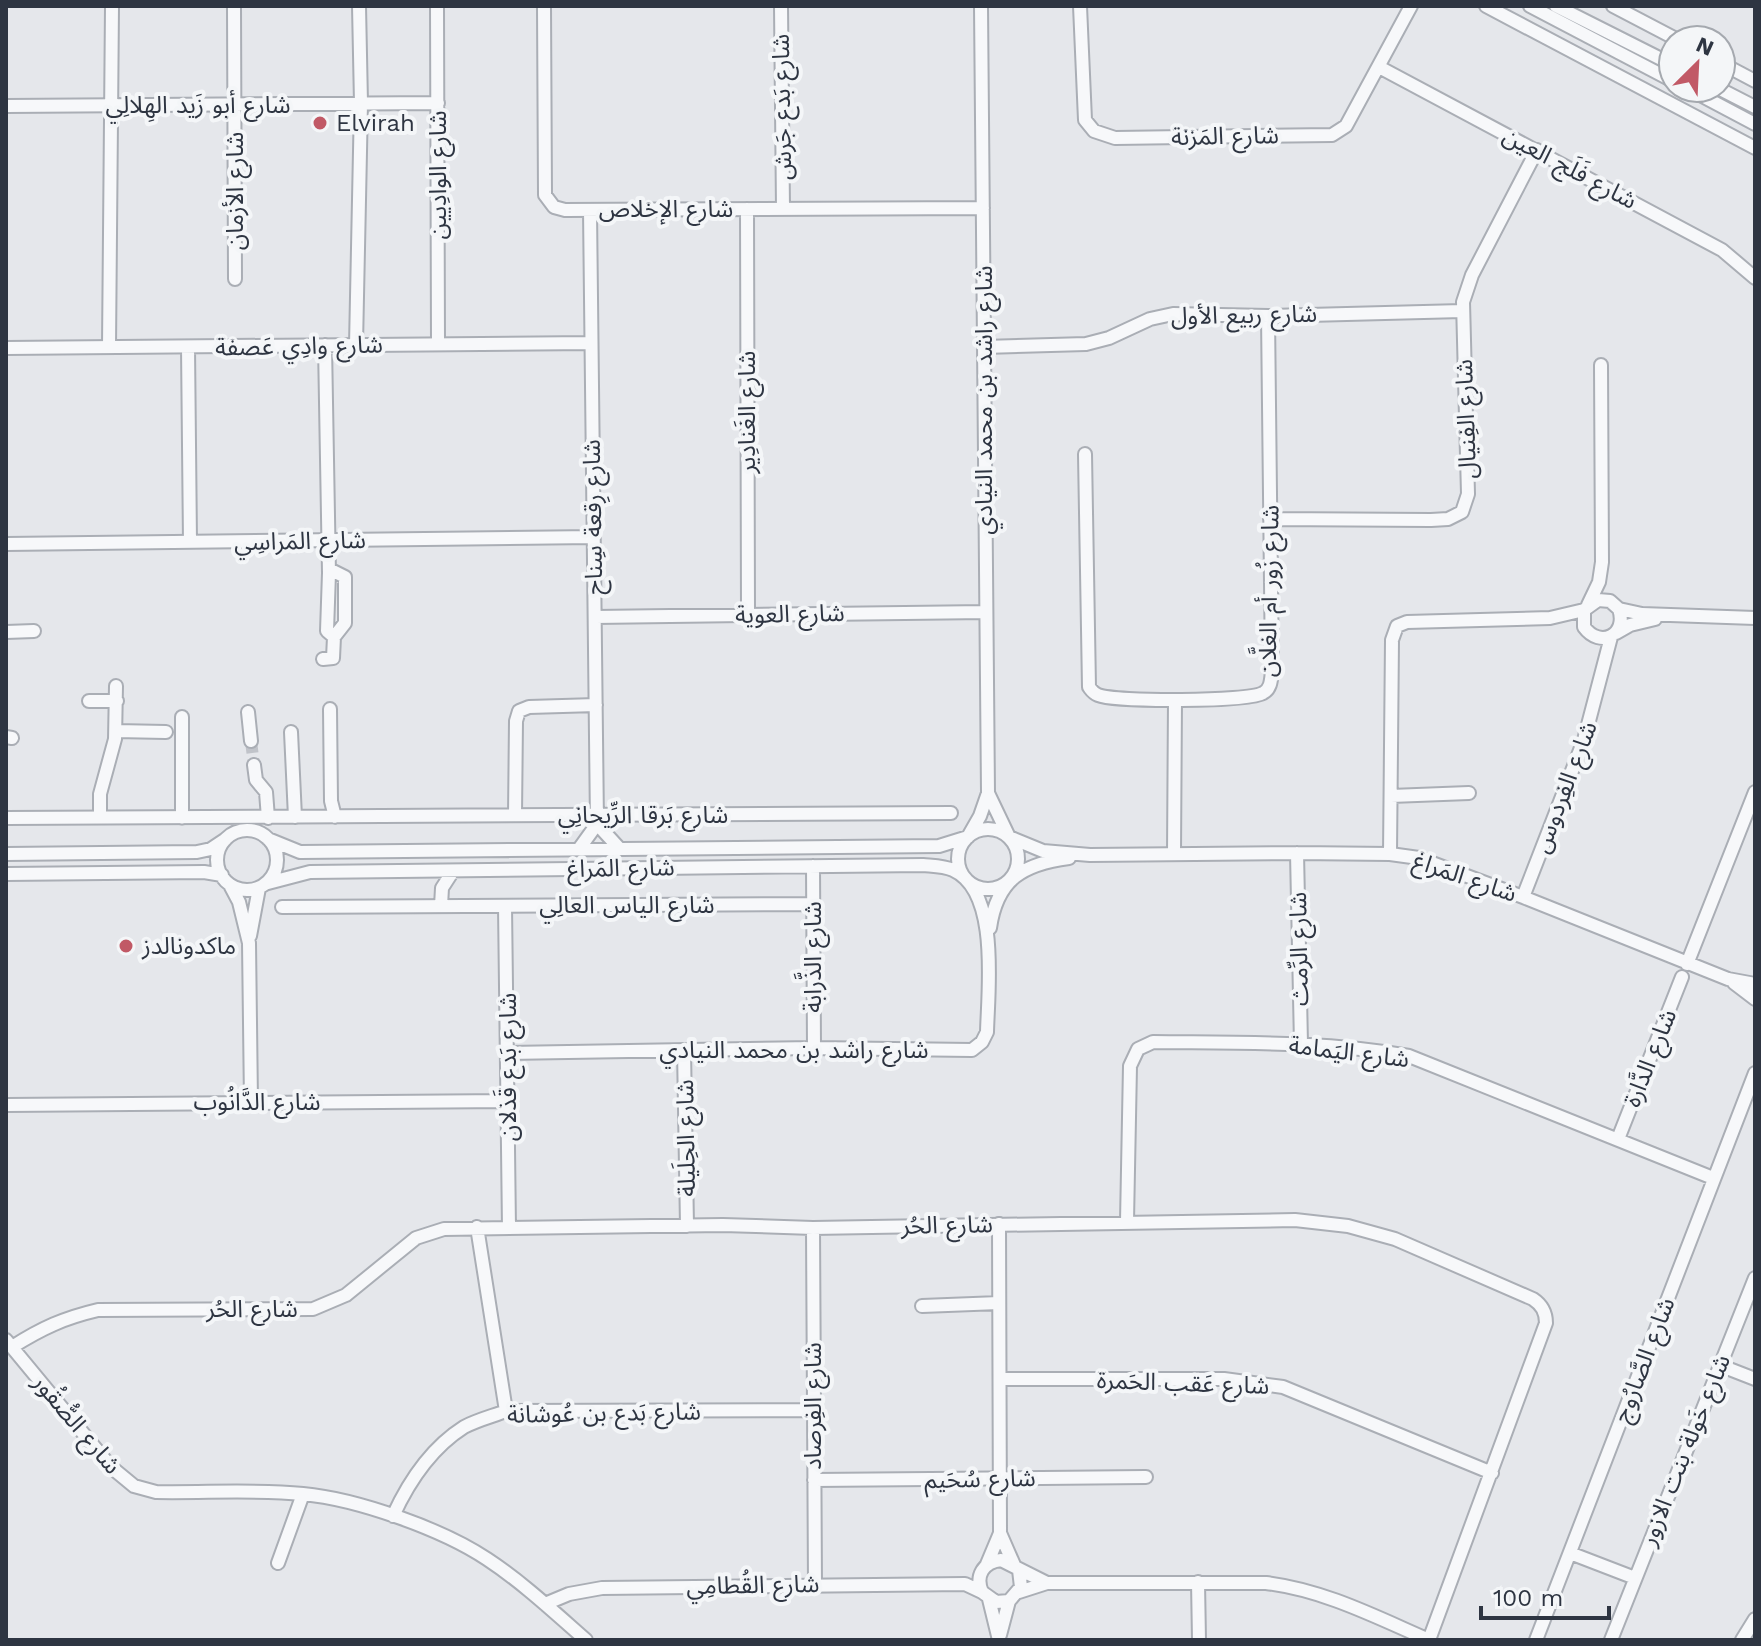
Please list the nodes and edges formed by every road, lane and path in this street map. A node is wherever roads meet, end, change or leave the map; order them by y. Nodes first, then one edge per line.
1 (112, 6) edge
2 (234, 6) edge
3 (359, 6) edge
4 (437, 6) edge
5 (544, 6) edge
6 (781, 6) edge
7 (981, 6) edge
8 (1080, 6) edge
9 (1411, 6) edge
10 (1486, 6) edge
11 (1530, 6) edge
12 (1556, 6) edge
13 (1613, 6) edge
14 (1657, 29) edge
15 (1657, 57) edge
16 (1379, 67) junction
17 (1737, 71) edge
18 (1657, 73) edge
19 (1755, 81) edge
20 (1737, 98) edge
21 (361, 103) junction
22 (438, 103) junction
23 (235, 104) junction
24 (1718, 104) edge
25 (110, 105) junction
26 (6, 106) edge
27 (1755, 107) edge
28 (1741, 116) junction
29 (1755, 124) edge
30 (1732, 135) junction
31 (1755, 148) edge
32 (1537, 150) junction
33 (983, 208) junction
34 (747, 209) junction
35 (783, 209) junction
36 (590, 210) junction
37 (1755, 278) edge
38 (235, 279) dead end
39 (1462, 311) junction
40 (1268, 316) junction
41 (591, 343) junction
42 (438, 344) junction
43 (325, 345) junction
44 (356, 345) junction
45 (109, 347) junction
46 (188, 347) junction
47 (984, 347) junction
48 (6, 348) edge
49 (1601, 365) dead end
50 (1085, 454) dead end
51 (1270, 519) junction
52 (594, 537) junction
53 (328, 541) junction
54 (190, 542) junction
55 (6, 544) edge
56 (1602, 562) junction
57 (1617, 607) junction
58 (1586, 608) junction
59 (986, 612) junction
60 (748, 615) junction
61 (1670, 616) junction
62 (595, 617) junction
63 (1550, 618) junction
64 (1755, 618) edge
65 (1586, 630) junction
66 (34, 631) dead end
67 (6, 632) edge
68 (1614, 635) junction
69 (323, 659) dead end
70 (1599, 676) junction
71 (116, 686) dead end
72 (1175, 700) junction
73 (89, 701) dead end
74 (117, 701) junction
75 (596, 705) junction
76 (330, 709) dead end
77 (248, 712) dead end
78 (182, 717) dead end
79 (116, 731) junction
80 (166, 732) dead end
81 (291, 732) dead end
82 (251, 741) tunnel mouth
83 (254, 765) tunnel mouth
84 (1755, 792) edge
85 (988, 793) junction
86 (1469, 793) dead end
87 (1391, 796) junction
88 (951, 813) dead end
89 (515, 815) junction
90 (295, 817) junction
91 (335, 817) junction
92 (6, 818) edge
93 (100, 818) junction
94 (182, 818) junction
95 (268, 818) junction
96 (597, 820) junction
97 (968, 837) junction
98 (1009, 837) junction
99 (226, 839) junction
100 (268, 839) junction
101 (619, 848) junction
102 (579, 849) junction
103 (1297, 853) junction
104 (6, 854) edge
105 (1174, 854) junction
106 (1390, 854) junction
107 (1090, 855) junction
108 (813, 866) junction
109 (423, 871) junction
110 (453, 871) junction
111 (6, 874) edge
112 (226, 880) junction
113 (1008, 882) junction
114 (971, 884) junction
115 (263, 885) junction
116 (1523, 897) junction
117 (441, 899) junction
118 (812, 904) junction
119 (505, 906) junction
120 (282, 907) dead end
121 (249, 943) junction
122 (988, 947) junction
123 (1687, 964) junction
124 (1682, 977) dead end
125 (1728, 979) junction
126 (1755, 984) edge
127 (1755, 999) edge
128 (1301, 1044) junction
129 (814, 1048) junction
130 (684, 1050) junction
131 (508, 1053) junction
132 (1754, 1074) edge
133 (508, 1101) junction
134 (251, 1102) junction
135 (6, 1105) edge
136 (1618, 1139) junction
137 (1713, 1178) junction
138 (1127, 1221) junction
139 (999, 1224) junction
140 (687, 1226) junction
141 (477, 1227) junction
142 (509, 1228) junction
143 (813, 1228) junction
144 (1755, 1278) edge
145 (999, 1303) junction
146 (922, 1306) dead end
147 (9, 1344) edge
148 (1719, 1365) junction
149 (1000, 1379) junction
150 (1755, 1379) edge
151 (813, 1410) junction
152 (506, 1411) junction
153 (1492, 1473) junction
154 (1146, 1477) dead end
155 (1000, 1479) junction
156 (814, 1480) junction
157 (303, 1494) junction
158 (393, 1516) junction
159 (1000, 1533) junction
160 (1570, 1553) junction
161 (278, 1563) dead end
162 (1016, 1567) junction
163 (984, 1568) junction
164 (1635, 1578) junction
165 (1198, 1582) junction
166 (1047, 1583) junction
167 (815, 1584) junction
168 (965, 1584) junction
169 (986, 1596) junction
170 (1014, 1596) junction
171 (545, 1604) junction
172 (1755, 1619) edge
173 (999, 1639) edge
174 (586, 1640) edge
175 (1199, 1640) edge
176 (1429, 1640) edge
177 (1536, 1640) edge
178 (1611, 1640) edge
179 (1742, 1640) edge

1 - 25 street
2 - 23 street, شارع الأزمان
3 - 21 street
4 - 22 street, شارع الوادِيين
5 - 36 street, شارع الإخلاص
6 - 35 street, شارع بَدع جَرش
7 - 33 street, شارع راشد بن محمد النيادي
8 - 16 street, شارع المَزنة
9 - 16 street, شارع المَزنة
10 - 30 street
11 - 18 street
12 - 15 street
13 - 14 street
16 - 32 street, شارع فَلَج العين
17 - 19 street
20 - 27 street
21 - 22 street, شارع أبو زَيد الهِلالِي
21 - 23 street, شارع أبو زَيد الهِلالِي
21 - 44 street
22 - 42 street, شارع الوادِيين
23 - 25 street, شارع أبو زَيد الهِلالِي
23 - 38 street, شارع الأزمان
24 - 28 street
25 - 26 street, شارع أبو زَيد الهِلالِي
25 - 45 street
28 - 29 street
28 - 30 street
30 - 31 street
32 - 37 street, شارع فَلَج العين
32 - 39 street, شارع الفِنيال
33 - 35 street, شارع الإخلاص
33 - 47 street, شارع راشد بن محمد النيادي
34 - 35 street, شارع الإخلاص
34 - 36 street, شارع الإخلاص
34 - 60 street, شارع الغَنادِير
36 - 41 street, شارع رِقعة سِناح
39 - 40 street, شارع ربيع الأول
39 - 51 street, شارع الفِنيال
40 - 47 street, شارع ربيع الأول
40 - 51 street, شارع زُور أم الغلَّان
41 - 42 street, شارع وادِي عَصفة
41 - 52 street, شارع رِقعة سِناح
42 - 44 street, شارع وادِي عَصفة
43 - 44 street, شارع وادِي عَصفة
43 - 46 street, شارع وادِي عَصفة
43 - 53 street
45 - 46 street, شارع وادِي عَصفة
45 - 48 street, شارع وادِي عَصفة
46 - 54 street
47 - 59 street, شارع راشد بن محمد النيادي
49 - 56 street
50 - 72 street, شارع زُور أم الغلَّان
51 - 72 street, شارع زُور أم الغلَّان
52 - 53 street, شارع المَراسِي
52 - 62 street, شارع رِقعة سِناح
53 - 54 street, شارع المَراسِي
53 - 69 street
54 - 55 street, شارع المَراسِي
56 - 57 street
56 - 58 street
57 - 58 street
57 - 61 street
57 - 68 street
58 - 63 street
58 - 65 street
59 - 60 street, شارع العوية
59 - 85 street, شارع راشد بن محمد النيادي
60 - 62 street, شارع العوية
61 - 64 street
61 - 68 street
62 - 75 street, شارع رِقعة سِناح
63 - 65 street
63 - 87 street
65 - 68 street
65 - 70 street, شارع الفِردوس
66 - 67 street
68 - 70 street, شارع الفِردوس
70 - 116 street, شارع الفِردوس
71 - 74 street
72 - 105 street
73 - 74 street
74 - 79 street
75 - 89 street
75 - 96 street, شارع رِقعة سِناح
76 - 91 street
77 - 82 street
78 - 94 street
79 - 80 street
79 - 93 street
81 - 90 street
83 - 95 street
84 - 123 street
85 - 97 street, شارع راشد بن محمد النيادي
85 - 98 street, شارع راشد بن محمد النيادي
86 - 87 street
87 - 106 street
88 - 96 street, شارع بَرقا الرِّيحانِي
89 - 91 street, شارع بَرقا الرِّيحانِي
89 - 96 street, شارع بَرقا الرِّيحانِي
90 - 91 street, شارع بَرقا الرِّيحانِي
90 - 95 street, شارع بَرقا الرِّيحانِي
92 - 93 street, شارع بَرقا الرِّيحانِي
93 - 94 street, شارع بَرقا الرِّيحانِي
94 - 95 street, شارع بَرقا الرِّيحانِي
96 - 101 street
96 - 102 street
97 - 98 street
97 - 101 street, شارع المَراغ
97 - 114 street
98 - 107 street, شارع المَراغ
98 - 113 street
99 - 100 street
99 - 104 street
99 - 112 street
100 - 102 street, شارع المَراغ
100 - 115 street
101 - 102 street, شارع المَراغ
103 - 105 street, شارع المَراغ
103 - 106 street, شارع المَراغ
103 - 128 street, شارع الرِّمث
105 - 107 street, شارع المَراغ
106 - 116 street, شارع المَراغ
107 - 113 street, شارع المَراغ
108 - 110 street, شارع المَراغ
108 - 114 street, شارع المَراغ
108 - 118 street, شارع الذَّرابة
109 - 110 street, شارع المَراغ
109 - 115 street, شارع المَراغ
109 - 117 street
110 - 117 street
111 - 112 street
112 - 115 street
112 - 121 street
113 - 114 street
113 - 122 street, شارع راشد بن محمد النيادي
114 - 122 street, شارع راشد بن محمد النيادي
115 - 121 street
116 - 123 street, شارع المَراغ
117 - 119 street, شارع الياس العالِي
117 - 120 street, شارع الياس العالِي
118 - 119 street, شارع الياس العالِي
118 - 129 street, شارع الذَّرابة
119 - 131 street, شارع بَدع قَذلان
121 - 134 street
122 - 129 street, شارع راشد بن محمد النيادي
123 - 125 street, شارع المَراغ
124 - 136 street, شارع الدَّارة
125 - 126 street, شارع المَراغ
125 - 127 street, شارع المَراغ
128 - 136 street, شارع اليَمامة
128 - 138 street, شارع اليَمامة
129 - 130 street, شارع راشد بن محمد النيادي
130 - 131 street, شارع راشد بن محمد النيادي
130 - 140 street, شارع الحِلَيلة
131 - 133 street, شارع بَدع قَذلان
132 - 137 street, شارع الصَّارُوج
133 - 134 street, شارع الدَّانُوب
133 - 142 street, شارع بَدع قَذلان
134 - 135 street, شارع الدَّانُوب
136 - 137 street, شارع اليَمامة
137 - 160 street, شارع الصَّارُوج
138 - 139 street, شارع الحُر
138 - 153 street, شارع الحُر
139 - 143 street, شارع الحُر
139 - 145 street
140 - 142 street, شارع الحُر
140 - 143 street, شارع الحُر
141 - 142 street, شارع الحُر
141 - 147 street, شارع الحُر
141 - 152 street
143 - 151 street, شارع الفِرصاد
144 - 148 street, شارع خَولة بنت الازور
145 - 146 street
145 - 149 street
147 - 157 street, شارع الصُّقُور
148 - 150 street
148 - 164 street, شارع خَولة بنت الازور
149 - 153 street, شارع عَقب الحَمرة
149 - 155 street
151 - 152 street, شارع بَدع بن عُوشانة
151 - 156 street, شارع الفِرصاد
152 - 158 street, شارع بَدع بن عُوشانة
153 - 176 street, شارع الحُر
154 - 155 street, شارع سُحَيم
155 - 156 street, شارع سُحَيم
155 - 159 street
156 - 167 street, شارع الفِرصاد
157 - 158 street, شارع الصُّقُور
157 - 161 street
158 - 171 street, شارع الصُّقُور
159 - 162 street
159 - 163 street
160 - 164 street, شارع خَولة بنت الازور
160 - 177 street, شارع الصَّارُوج
162 - 163 street
162 - 166 street
162 - 170 street
163 - 168 street
163 - 169 street
164 - 178 street, شارع خَولة بنت الازور
165 - 166 street
165 - 175 street
165 - 176 street
166 - 170 street
167 - 168 street, شارع القُطامِي
167 - 171 street, شارع القُطامِي
168 - 169 street, شارع القُطامِي
169 - 170 street
169 - 173 street
170 - 173 street
171 - 174 street, شارع الصُّقُور
172 - 179 street

